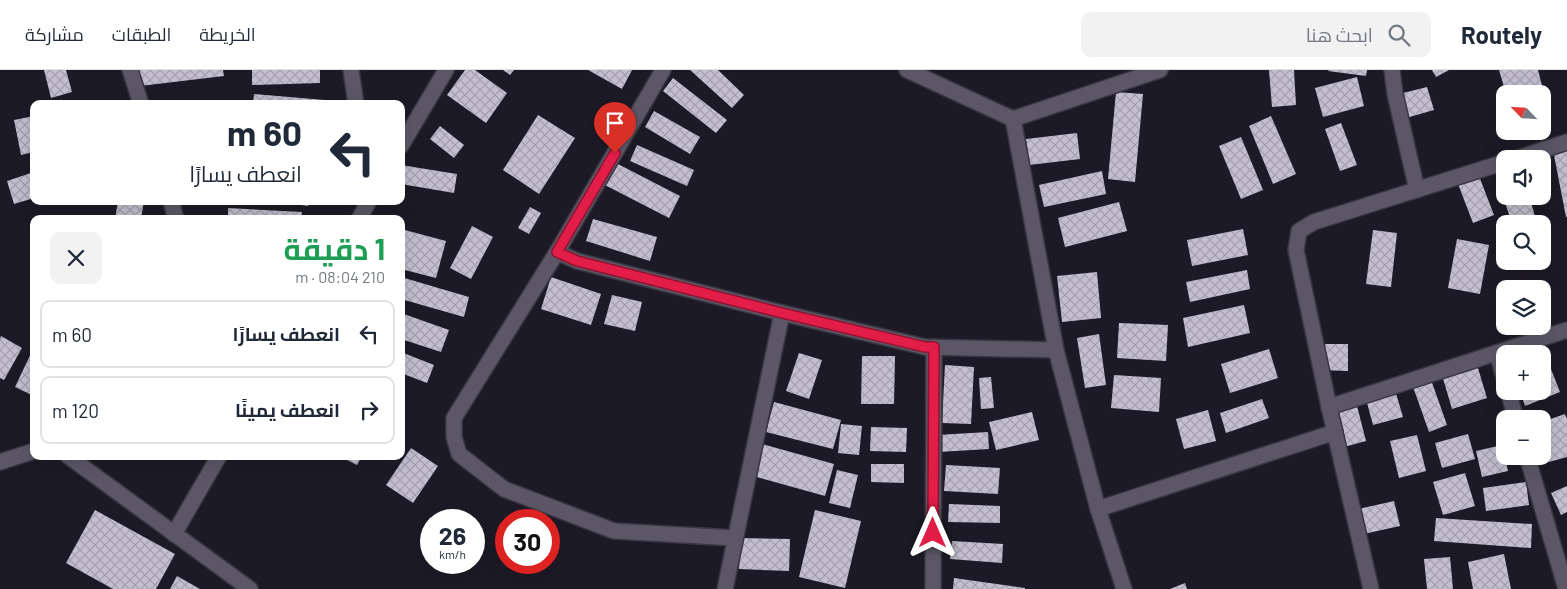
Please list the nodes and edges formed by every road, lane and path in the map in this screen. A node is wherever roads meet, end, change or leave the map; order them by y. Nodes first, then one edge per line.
1 (130, 70) edge
2 (351, 70) edge
3 (446, 70) edge
4 (663, 70) edge
5 (907, 70) edge
6 (1160, 70) edge
7 (1392, 70) edge
8 (140, 100) edge
9 (355, 100) edge
10 (1013, 119) junction
11 (405, 139) edge
12 (1567, 142) edge
13 (1543, 150) edge
14 (1496, 165) edge
15 (1418, 190) junction
16 (557, 252) junction
17 (782, 313) junction
18 (1567, 330) edge
19 (1521, 345) edge
20 (934, 347) junction
21 (1056, 350) junction
22 (1496, 353) edge
23 (1329, 407) junction
24 (1335, 432) junction
25 (30, 451) edge
26 (73, 460) edge
27 (217, 460) edge
28 (0, 462) edge
29 (1530, 465) edge
30 (1098, 509) junction
31 (174, 534) junction
32 (736, 538) junction
33 (250, 589) edge
34 (725, 589) edge
35 (933, 589) edge
36 (1124, 589) edge
37 (1371, 589) edge
38 (1566, 589) edge

1 - 8 street
2 - 9 street
3 - 11 street
4 - 16 street
5 - 10 street
6 - 10 street
7 - 15 street
10 - 21 street
12 - 13 street
14 - 15 street
15 - 23 street
16 - 17 street
16 - 32 street
17 - 20 street
17 - 32 street
18 - 19 street
20 - 21 street
20 - 35 street
21 - 30 street
22 - 23 street
23 - 24 street
24 - 30 street
24 - 37 street
25 - 28 street
26 - 31 street
27 - 31 street
29 - 38 street
30 - 36 street
31 - 33 street
32 - 34 street

